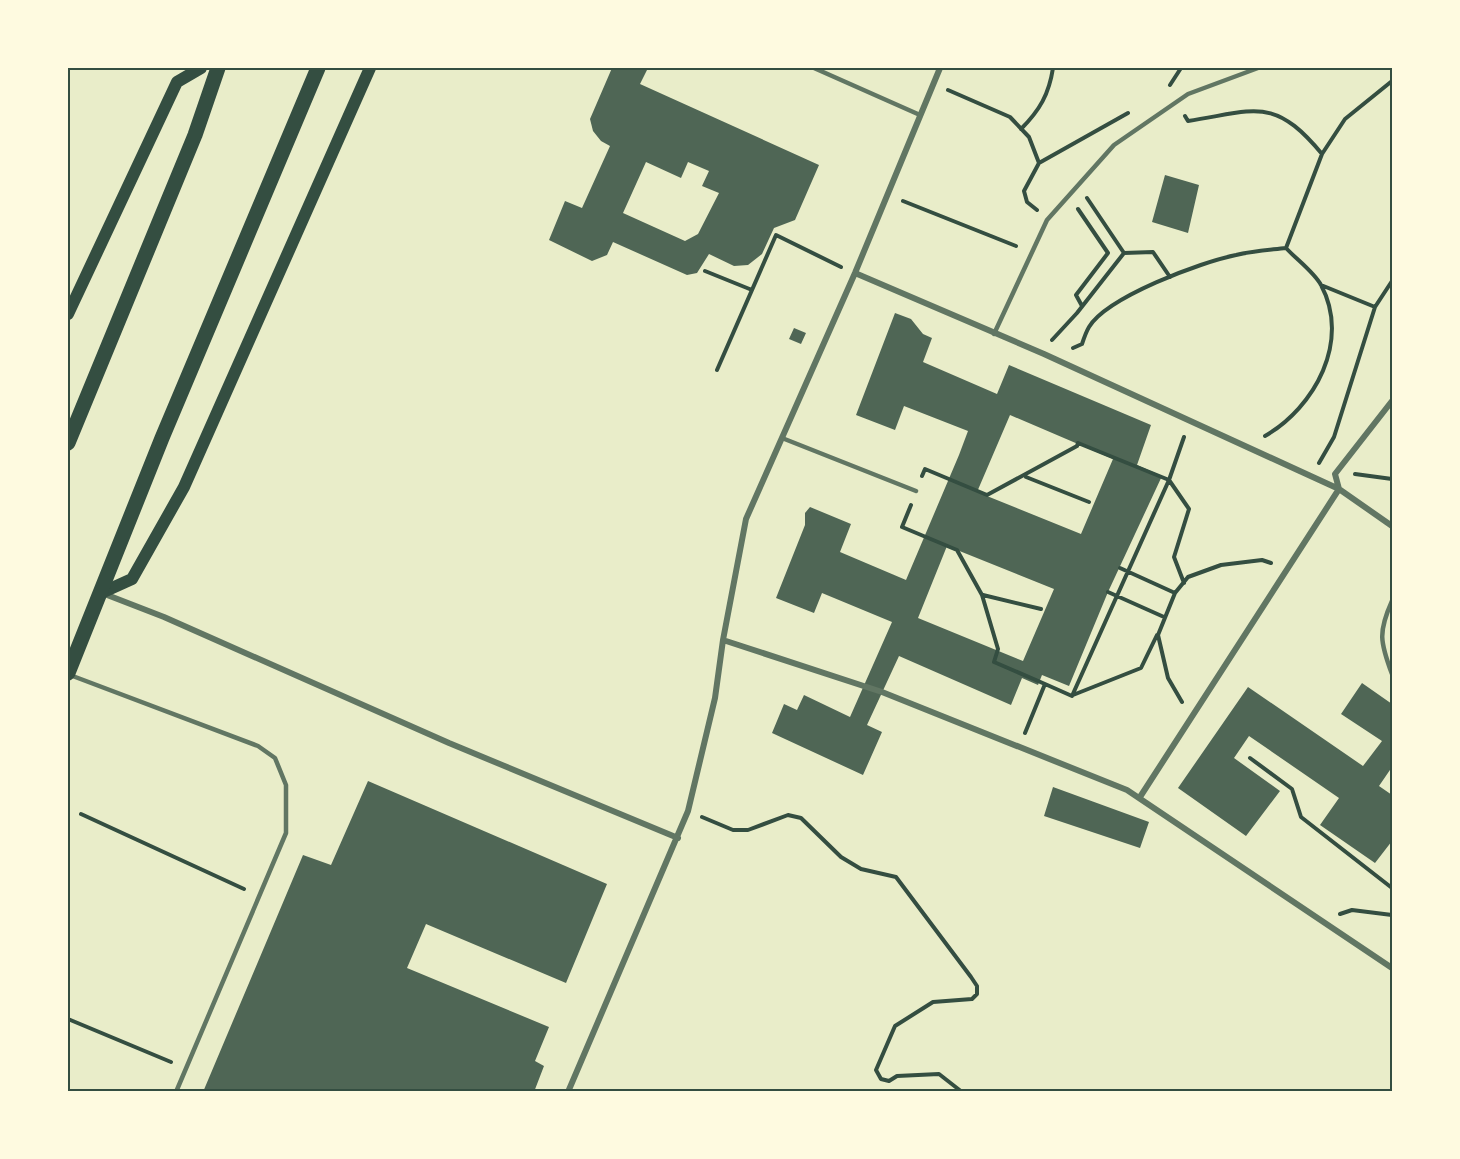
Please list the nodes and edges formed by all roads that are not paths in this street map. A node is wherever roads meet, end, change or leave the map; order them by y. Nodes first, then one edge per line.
1 (201, 68) edge
2 (218, 68) edge
3 (318, 68) edge
4 (370, 68) edge
5 (814, 68) edge
6 (940, 68) edge
7 (1258, 68) edge
8 (920, 115) junction
9 (855, 273) junction
10 (68, 314) edge
11 (994, 334) junction
12 (1392, 401) edge
13 (782, 438) junction
14 (68, 443) edge
15 (1339, 489) junction
16 (916, 491) road end
17 (1392, 525) edge
18 (101, 593) junction
19 (1392, 601) edge
20 (723, 640) junction
21 (68, 674) edge
22 (1392, 674) edge
23 (1140, 797) junction
24 (678, 838) junction
25 (1392, 968) edge
26 (176, 1092) edge
27 (568, 1092) edge

1 - 10 main road
2 - 14 main road
3 - 18 main road
4 - 18 main road
5 - 8 lane
6 - 8 street
7 - 11 lane
8 - 9 street
9 - 11 street
9 - 13 street
11 - 15 street
12 - 15 street
13 - 16 lane
13 - 20 street
15 - 17 street
15 - 23 street
18 - 21 main road
18 - 24 street
19 - 22 lane
20 - 23 street
20 - 24 street
21 - 26 lane
23 - 25 street
24 - 27 street

